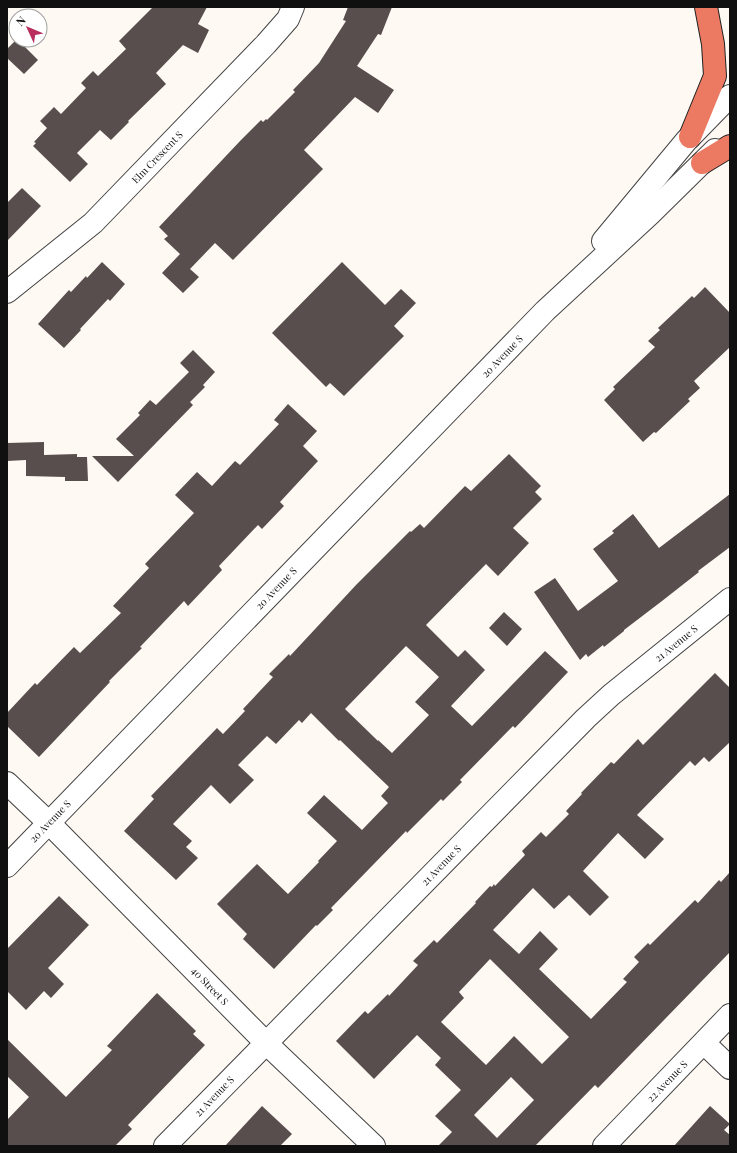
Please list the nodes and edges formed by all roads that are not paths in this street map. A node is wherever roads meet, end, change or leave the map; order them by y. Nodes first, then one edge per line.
1 (293, 7) edge
2 (706, 7) edge
3 (730, 96) edge
4 (730, 136) edge
5 (690, 137) junction
6 (730, 146) edge
7 (702, 163) junction
8 (7, 292) edge
9 (545, 311) junction
10 (730, 599) edge
11 (7, 783) edge
12 (49, 823) junction
13 (7, 866) edge
14 (730, 1015) edge
15 (266, 1043) junction
16 (704, 1043) junction
17 (730, 1068) edge
18 (165, 1146) edge
19 (374, 1146) edge
20 (604, 1146) edge

1 - 8 street, Elm Crescent S
2 - 5 highway
3 - 5 street, 20 Avenue S
4 - 7 street, 20 Avenue S
5 - 9 street, 20 Avenue S
6 - 7 highway
7 - 9 street, 20 Avenue S
9 - 12 street, 20 Avenue S
10 - 15 street, 21 Avenue S
11 - 12 street, 40 Street S
12 - 13 street, 20 Avenue S
12 - 15 street, 40 Street S
14 - 16 street, 22 Avenue S
15 - 18 street, 21 Avenue S
15 - 19 street, 40 Street S
16 - 17 street
16 - 20 street, 22 Avenue S

